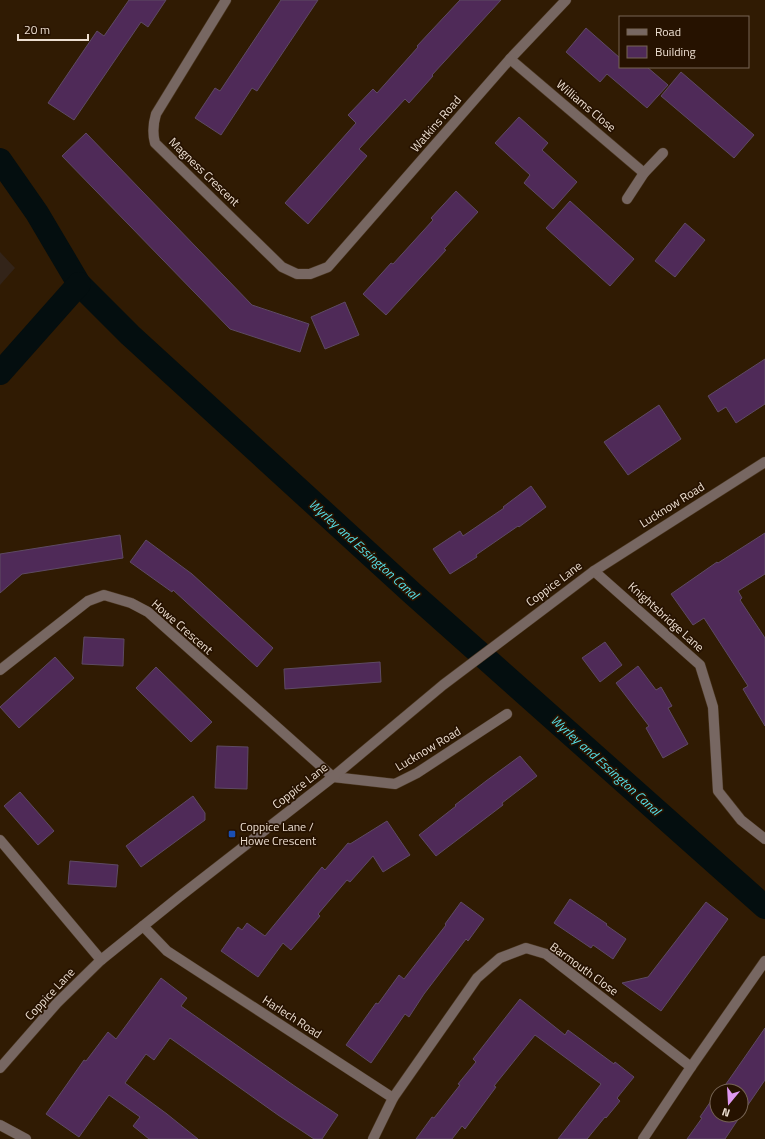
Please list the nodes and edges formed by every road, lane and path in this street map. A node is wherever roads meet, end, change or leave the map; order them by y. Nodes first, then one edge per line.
1 (226, 0) edge
2 (566, 0) edge
3 (510, 59) junction
4 (663, 153) dead end
5 (644, 173) junction
6 (627, 199) dead end
7 (328, 267) joint
8 (765, 462) edge
9 (594, 571) junction
10 (0, 670) edge
11 (508, 714) dead end
12 (333, 777) junction
13 (765, 839) edge
14 (0, 840) edge
15 (143, 926) junction
16 (101, 960) junction
17 (765, 961) edge
18 (691, 1067) junction
19 (0, 1068) edge
20 (393, 1098) junction
21 (0, 1125) edge
22 (26, 1139) edge
23 (373, 1139) edge
24 (643, 1139) edge

1 - 7 street, Magness Crescent
2 - 3 street, Watkins Road
3 - 5 street, Williams Close
3 - 7 street, Watkins Road
4 - 5 street
5 - 6 street
8 - 9 street, Lucknow Road
9 - 12 street, Coppice Lane
9 - 13 street, Knightsbridge Lane
10 - 12 street, Howe Crescent
11 - 12 street, Lucknow Road
12 - 15 street, Coppice Lane
14 - 16 street
15 - 16 street, Coppice Lane
15 - 20 street, Harlech Road
16 - 19 street, Coppice Lane
17 - 18 street
18 - 20 street, Barmouth Close
18 - 24 street
20 - 23 street
21 - 22 street

